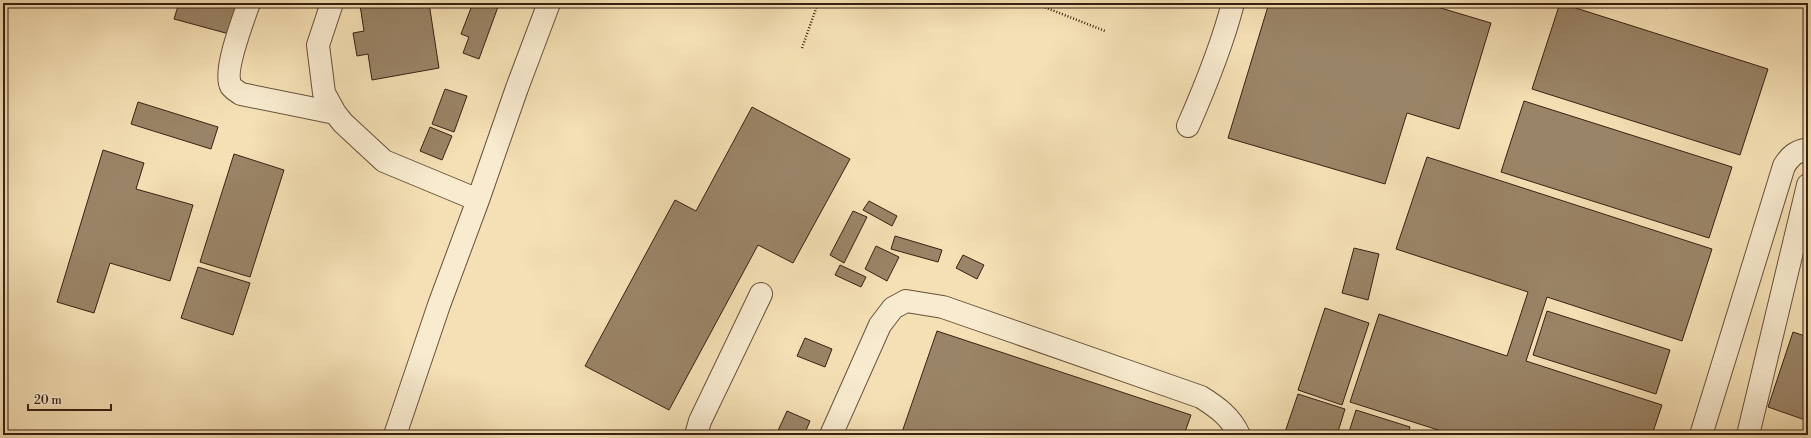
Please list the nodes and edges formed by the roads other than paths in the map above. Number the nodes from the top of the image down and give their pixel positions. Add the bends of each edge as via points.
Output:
1 (248, 3) edge
2 (332, 3) edge
3 (549, 3) edge
4 (1233, 3) edge
5 (335, 113) junction
6 (1188, 126) dead end
7 (1808, 149) edge
8 (1808, 185) edge
9 (478, 200) junction
10 (761, 294) dead end
11 (395, 435) edge
12 (696, 435) edge
13 (831, 435) edge
14 (1238, 435) edge
15 (1701, 435) edge
16 (1748, 435) edge

1 - 5 street via 228,74 232,86 241,94
2 - 5 street via 318,45 324,93
3 - 9 street
4 - 6 street via 1209,77
5 - 9 street via 384,161
7 - 15 street via 1799,150 1790,156 1784,166
8 - 16 street
9 - 11 street
10 - 12 street via 700,421
13 - 14 street via 880,325 892,308 906,301 943,307 1201,397 1218,407 1236,428

